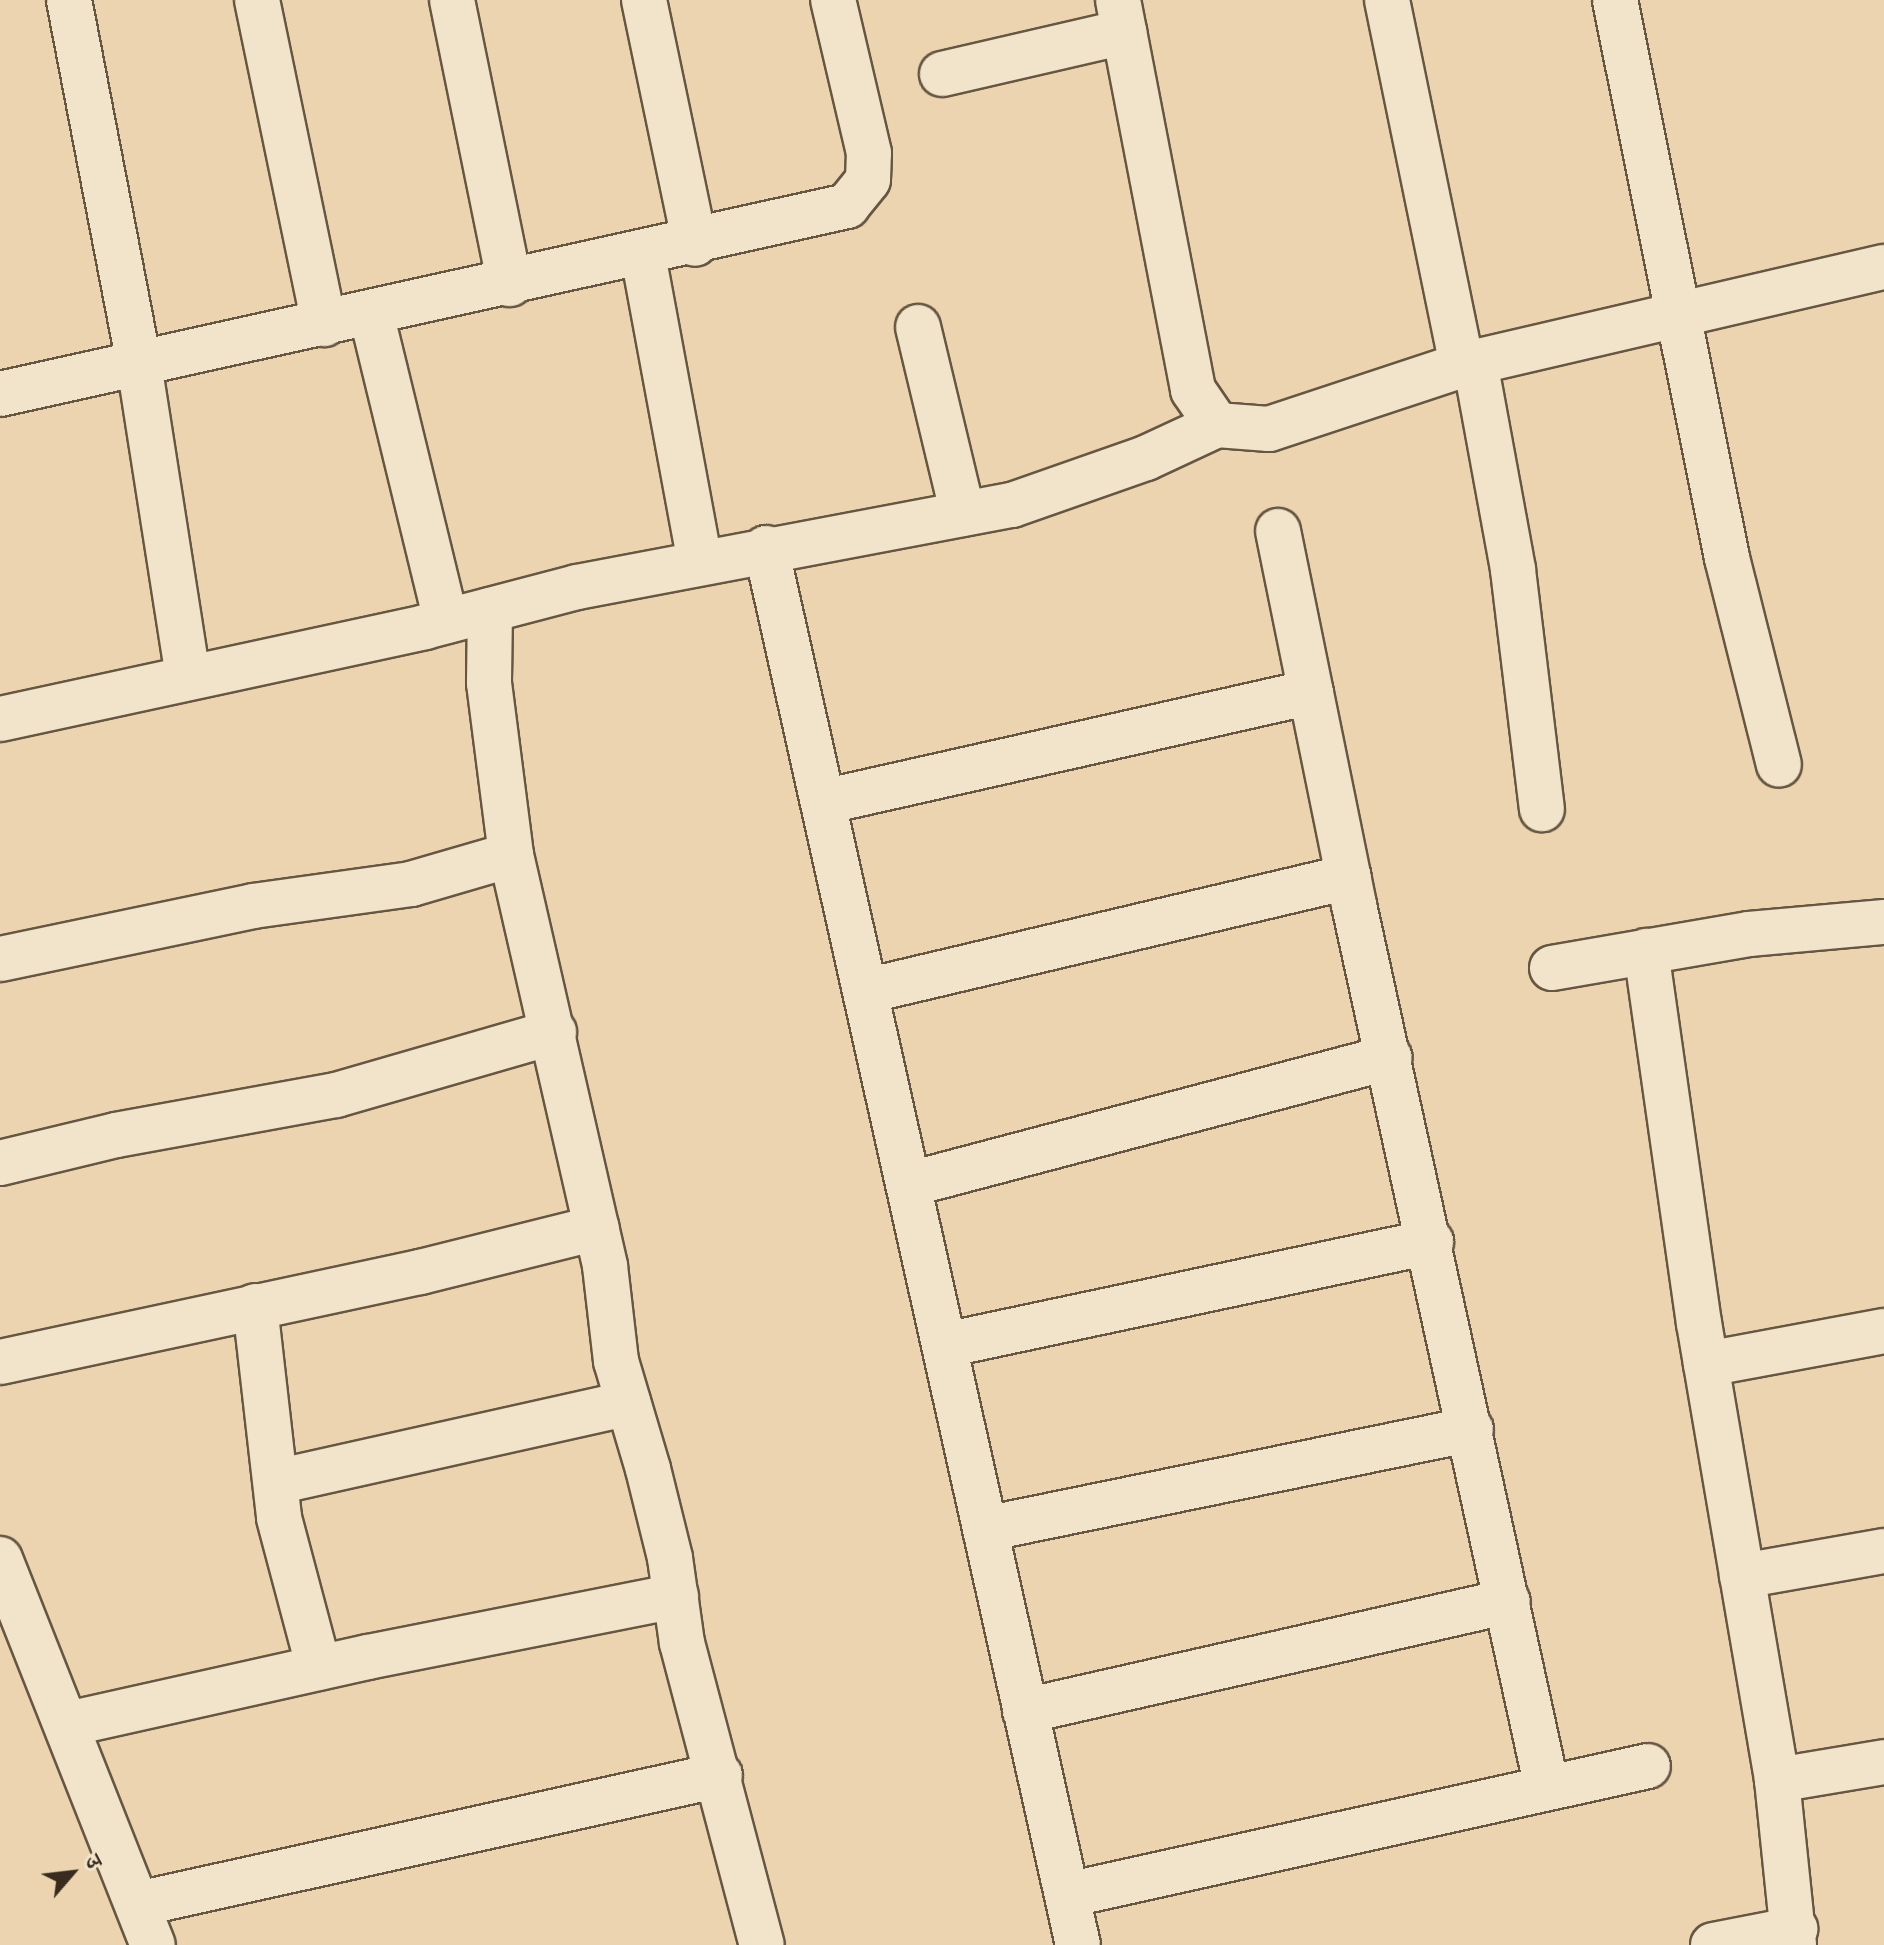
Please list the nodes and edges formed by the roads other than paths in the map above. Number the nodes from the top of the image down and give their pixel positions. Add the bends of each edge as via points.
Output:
1 (69, 0) edge
2 (257, 0) edge
3 (452, 0) edge
4 (644, 0) edge
5 (833, 0) edge
6 (1387, 0) edge
7 (1615, 0) edge
8 (1121, 16) edge
9 (942, 74) dead end
10 (695, 244) junction
11 (643, 255) junction
12 (1882, 280) edge
13 (510, 284) junction
14 (371, 313) junction
15 (1682, 313) junction
16 (324, 324) junction
17 (918, 327) dead end
18 (1468, 363) junction
19 (139, 364) junction
20 (0, 394) edge
21 (1217, 425) junction
22 (963, 514) junction
23 (1278, 531) dead end
24 (766, 548) junction
25 (700, 562) junction
26 (490, 610) junction
27 (446, 621) junction
28 (188, 677) junction
29 (1311, 692) junction
30 (0, 719) edge
31 (1779, 765) dead end
32 (823, 802) junction
33 (1542, 809) dead end
34 (511, 855) junction
35 (1349, 877) junction
36 (1884, 922) edge
37 (1646, 951) junction
38 (0, 959) edge
39 (1552, 968) dead end
40 (866, 991) junction
41 (554, 1032) junction
42 (1389, 1057) junction
43 (0, 1163) edge
44 (910, 1184) junction
45 (597, 1228) junction
46 (1431, 1242) junction
47 (255, 1306) junction
48 (1884, 1331) edge
49 (945, 1345) junction
50 (0, 1362) edge
51 (1706, 1364) junction
52 (628, 1403) junction
53 (1471, 1429) junction
54 (276, 1482) junction
55 (985, 1529) junction
56 (1884, 1551) edge
57 (0, 1559) edge
58 (1742, 1576) junction
59 (676, 1596) junction
60 (1508, 1601) junction
61 (319, 1668) junction
62 (1025, 1711) junction
63 (68, 1724) junction
64 (1884, 1762) edge
65 (1648, 1766) dead end
66 (720, 1775) junction
67 (1777, 1780) junction
68 (1547, 1788) junction
69 (1067, 1895) junction
70 (138, 1904) junction
71 (1794, 1937) edge
72 (153, 1945) edge
73 (762, 1945) edge
74 (1078, 1945) edge
75 (1713, 1945) edge

1 - 19 street
2 - 16 street
3 - 13 street
4 - 10 street
5 - 10 street via 869,153 868,180 847,206 837,210
6 - 18 street
7 - 15 street
8 - 9 street
8 - 21 street via 1193,390
10 - 11 street
11 - 13 street
11 - 25 street
12 - 15 street
13 - 14 street
14 - 16 street
14 - 27 street
15 - 18 street
15 - 31 street via 1727,558
16 - 19 street
17 - 22 street
18 - 21 street via 1269,429
18 - 33 street via 1513,570
19 - 20 street
19 - 28 street
21 - 22 street via 1146,458 1027,500
22 - 24 street
23 - 29 street
24 - 25 street
24 - 32 street
25 - 26 street
26 - 27 street
26 - 34 street via 489,683
27 - 28 street
28 - 30 street
29 - 32 street
29 - 35 street
32 - 40 street
34 - 38 street via 411,884 253,906
34 - 41 street
35 - 40 street
35 - 42 street
36 - 37 street via 1749,934
37 - 39 street
37 - 51 street
40 - 44 street
41 - 43 street via 336,1095 116,1135
41 - 45 street
42 - 44 street
42 - 46 street
44 - 49 street
45 - 47 street
45 - 52 street via 616,1361
46 - 49 street
46 - 53 street
47 - 50 street
47 - 54 street
48 - 51 street
49 - 55 street
51 - 58 street
52 - 54 street
52 - 59 street
53 - 55 street
53 - 60 street
54 - 61 street via 279,1518
55 - 62 street
56 - 58 street
57 - 63 street
58 - 67 street
59 - 61 street
59 - 66 street via 682,1643
60 - 62 street
60 - 68 street
61 - 63 street
62 - 69 street
63 - 70 street
64 - 67 street
65 - 68 street
66 - 70 street
66 - 73 street
67 - 71 street
68 - 69 street
69 - 74 street
70 - 72 street
71 - 75 street

